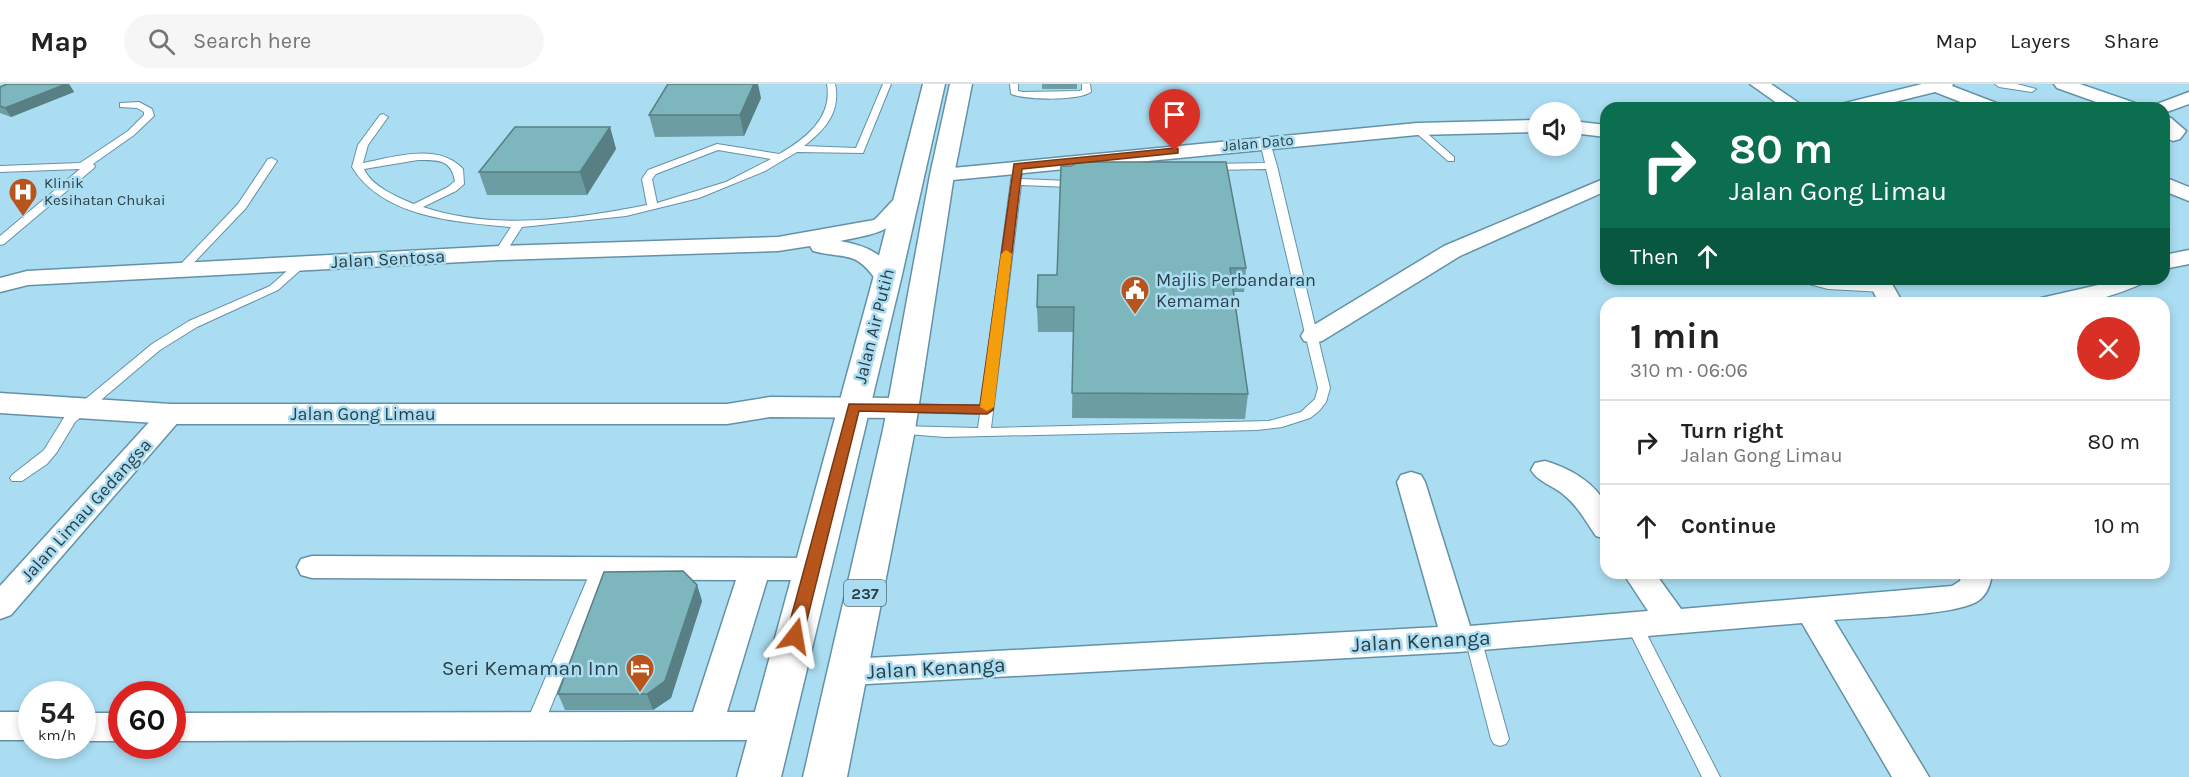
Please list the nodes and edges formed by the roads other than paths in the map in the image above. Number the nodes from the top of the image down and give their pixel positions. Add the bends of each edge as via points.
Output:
1 (831, 84) edge
2 (887, 84) edge
3 (934, 84) edge
4 (961, 84) edge
5 (1014, 84) edge
6 (1086, 84) edge
7 (1759, 84) edge
8 (1999, 84) edge
9 (2063, 84) edge
10 (1938, 85) edge
11 (2032, 89) dead end
12 (2189, 97) edge
13 (1788, 102) edge
14 (1871, 102) edge
15 (1978, 102) edge
16 (2114, 102) edge
17 (123, 105) dead end
18 (2170, 105) edge
19 (383, 117) dead end
20 (1528, 126) edge
21 (1417, 129) junction
22 (1582, 129) edge
23 (1600, 130) edge
24 (1265, 142) junction
25 (795, 149) junction
26 (782, 158) junction
27 (1451, 159) dead end
28 (272, 161) dead end
29 (83, 166) junction
30 (1272, 166) junction
31 (357, 167) junction
32 (1203, 167) edge
33 (0, 169) edge
34 (1016, 174) junction
35 (942, 175) junction
36 (1070, 184) edge
37 (2170, 186) edge
38 (1600, 187) edge
39 (2189, 195) edge
40 (904, 199) junction
41 (653, 207) junction
42 (413, 208) junction
43 (518, 224) junction
44 (0, 242) edge
45 (778, 244) junction
46 (500, 253) junction
47 (2189, 257) edge
48 (2170, 261) edge
49 (301, 264) junction
50 (181, 270) junction
51 (887, 279) junction
52 (0, 285) edge
53 (1824, 285) edge
54 (2119, 285) edge
55 (1883, 286) edge
56 (2077, 297) edge
57 (1312, 336) junction
58 (0, 403) edge
59 (85, 409) junction
60 (987, 410) junction
61 (171, 414) junction
62 (851, 417) junction
63 (901, 419) junction
64 (984, 432) junction
65 (1545, 470) dead end
66 (17, 478) dead end
67 (1411, 482) dead end
68 (1600, 520) edge
69 (312, 567) dead end
70 (600, 567) junction
71 (755, 569) junction
72 (812, 569) junction
73 (1642, 579) edge
74 (1976, 579) edge
75 (0, 606) edge
76 (1811, 610) junction
77 (1673, 622) junction
78 (1634, 625) junction
79 (1465, 639) junction
80 (849, 672) junction
81 (706, 725) junction
82 (0, 726) edge
83 (18, 726) edge
84 (534, 726) junction
85 (772, 726) junction
86 (186, 727) edge
87 (1500, 739) dead end
88 (759, 777) edge
89 (825, 777) edge
90 (1711, 777) edge
91 (1911, 777) edge

1 - 25 lane via 833,99 828,116 807,142
2 - 25 lane via 859,152
3 - 40 main road, Jalan Air Putih
4 - 35 main road, 237
5 - 6 lane via 1014,92 1022,95 1078,94 1086,92
7 - 13 street
8 - 11 lane
9 - 16 street
10 - 14 street
10 - 15 street
12 - 18 street
17 - 29 lane via 139,105 149,111 149,116
19 - 31 lane via 359,151
20 - 21 street, Jalan Dato
21 - 24 street, Jalan Dato
21 - 27 lane
22 - 23 street
24 - 30 lane
24 - 34 street, Jalan Dato
25 - 26 lane
26 - 41 lane via 736,182
26 - 41 lane via 731,148 707,150 652,172 647,179
28 - 50 lane via 242,206
29 - 33 lane
29 - 44 lane via 90,166
30 - 32 lane
30 - 57 lane
31 - 42 lane via 365,181
31 - 42 lane via 426,156 439,157 457,168 460,182
34 - 35 street, Jalan Dato
34 - 36 lane
34 - 60 lane
35 - 63 main road, 237
37 - 39 street
38 - 57 street via 1452,251
40 - 45 street via 881,225
40 - 51 main road, Jalan Air Putih
41 - 43 lane via 576,220
42 - 43 lane via 476,221
43 - 46 lane
45 - 46 street, Jalan Sentosa
45 - 51 street via 856,250 877,262
46 - 49 street, Jalan Sentosa
47 - 48 street
49 - 50 street, Jalan Sentosa
49 - 59 lane via 274,288 193,324 156,347
50 - 52 street, Jalan Sentosa via 27,278
51 - 62 main road, Jalan Air Putih
53 - 55 lane
54 - 56 street
57 - 64 lane via 1323,399 1315,409 1286,421 1246,427
58 - 59 main road, Jalan Gong Limau
59 - 61 main road, Jalan Gong Limau
59 - 66 lane via 70,419 42,461
60 - 63 lane
60 - 64 lane
61 - 62 main road, Jalan Gong Limau via 727,414 763,422
61 - 75 street, Jalan Limau Gedangsa
62 - 63 main road, Jalan Gong Limau
62 - 72 main road, Jalan Air Putih
63 - 64 lane via 945,433
63 - 80 main road, 237
65 - 68 street via 1573,485
67 - 79 street
69 - 70 street
70 - 71 street
70 - 84 lane
71 - 72 street
71 - 81 street
72 - 85 main road, Jalan Air Putih
73 - 77 street
74 - 76 street, Jalan Kenanga via 1969,593 1956,598
76 - 77 street, Jalan Kenanga
76 - 91 street
77 - 78 street, Jalan Kenanga
78 - 79 street, Jalan Kenanga
78 - 90 lane
79 - 80 street, Jalan Kenanga
79 - 87 lane
80 - 89 main road, 237
81 - 84 street
81 - 85 street
82 - 83 street
84 - 86 street
85 - 88 main road, Jalan Air Putih

